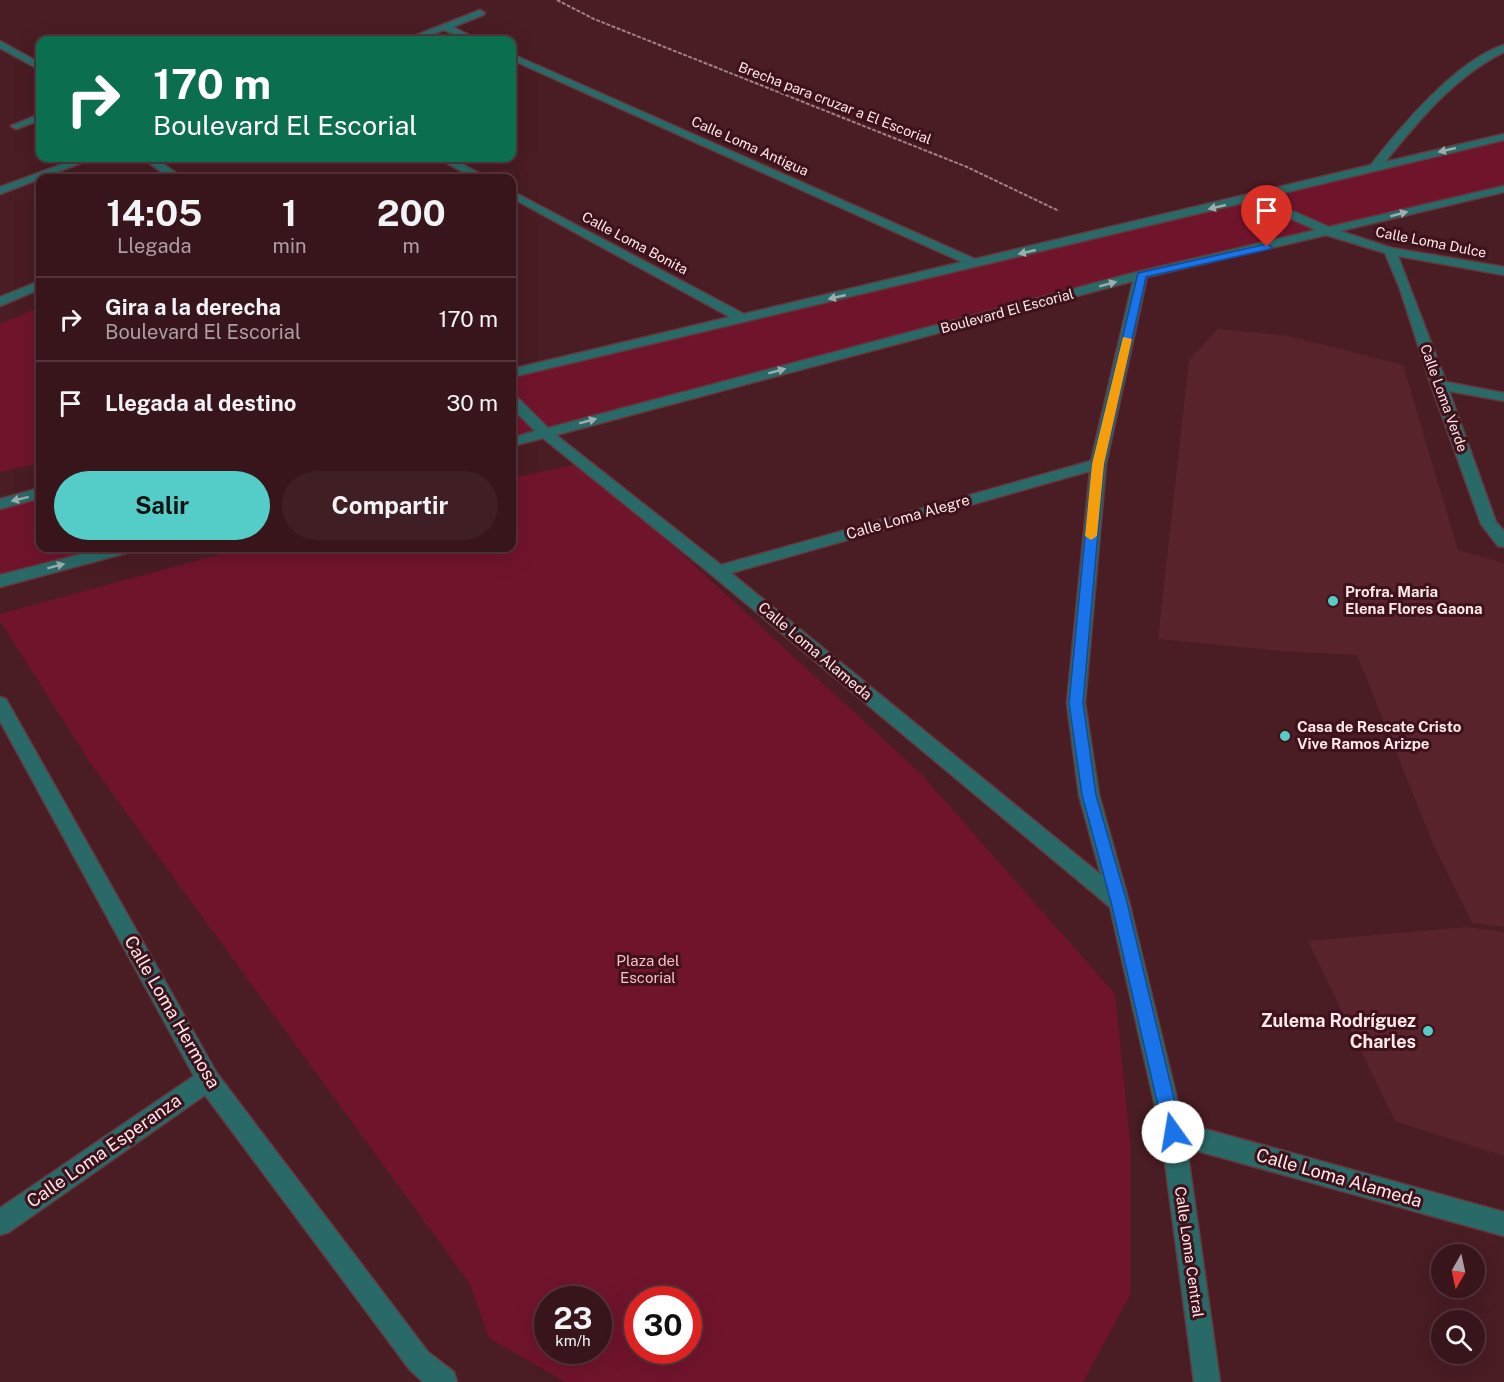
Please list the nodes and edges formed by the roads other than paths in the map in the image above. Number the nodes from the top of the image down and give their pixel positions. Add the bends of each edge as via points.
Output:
1 (480, 13) dead end
2 (446, 27) junction
3 (420, 36) edge
4 (467, 36) edge
5 (0, 44) edge
6 (1504, 48) edge
7 (516, 59) edge
8 (36, 66) edge
9 (36, 118) edge
10 (16, 126) dead end
11 (1504, 137) edge
12 (77, 162) edge
13 (154, 162) edge
14 (451, 162) edge
15 (1376, 166) junction
16 (45, 174) edge
17 (171, 174) edge
18 (474, 174) edge
19 (36, 178) edge
20 (1504, 189) edge
21 (0, 191) edge
22 (516, 196) edge
23 (1254, 198) junction
24 (1330, 232) junction
25 (1390, 251) junction
26 (976, 264) junction
27 (1504, 271) edge
28 (1141, 275) junction
29 (36, 287) edge
30 (0, 302) edge
31 (743, 319) junction
32 (516, 372) edge
33 (1438, 385) junction
34 (1504, 397) edge
35 (516, 404) edge
36 (545, 433) junction
37 (516, 441) edge
38 (1098, 464) junction
39 (36, 494) edge
40 (0, 504) edge
41 (1504, 542) edge
42 (109, 552) edge
43 (718, 571) junction
44 (0, 581) edge
45 (0, 704) edge
46 (1119, 902) junction
47 (208, 1080) junction
48 (1173, 1132) junction
49 (0, 1223) edge
50 (1504, 1224) edge
51 (444, 1382) edge
52 (1207, 1382) edge

1 - 2 street
2 - 3 street
2 - 4 street
5 - 8 street
6 - 15 street via 1476,62 1417,116
7 - 26 street, Calle Loma Antigua
9 - 10 street
11 -> 15 street
12 - 16 street
13 - 17 street
14 - 18 street
15 - 23 street
19 - 21 street
24 -> 20 street, Boulevard El Escorial
22 - 31 street, Calle Loma Bonita
23 - 24 street, Calle Loma Dulce
23 -> 26 street
24 - 25 street, Calle Loma Dulce
24 - 28 street, Boulevard El Escorial
25 - 27 street, Calle Loma Dulce
25 - 33 street, Calle Loma Verde
26 -> 31 street
36 -> 28 street, Boulevard El Escorial
28 - 38 street, Calle Loma Central
29 - 30 street
31 - 32 street
33 - 34 street
33 - 41 street, Calle Loma Verde via 1489,524
35 - 36 street, Calle Loma Alameda
36 - 37 street, Boulevard El Escorial
36 - 43 street, Calle Loma Alameda
38 - 43 street, Calle Loma Alegre
38 - 46 street, Calle Loma Central via 1076,703 1089,795
39 -> 40 street
44 -> 42 street
43 - 46 street, Calle Loma Alameda
45 - 47 street, Calle Loma Hermosa
46 - 48 street, Calle Loma Central
47 - 49 street, Calle Loma Esperanza
47 - 51 street, Calle Loma Hermosa via 419,1361
48 - 50 street, Calle Loma Alameda
48 - 52 street, Calle Loma Central

